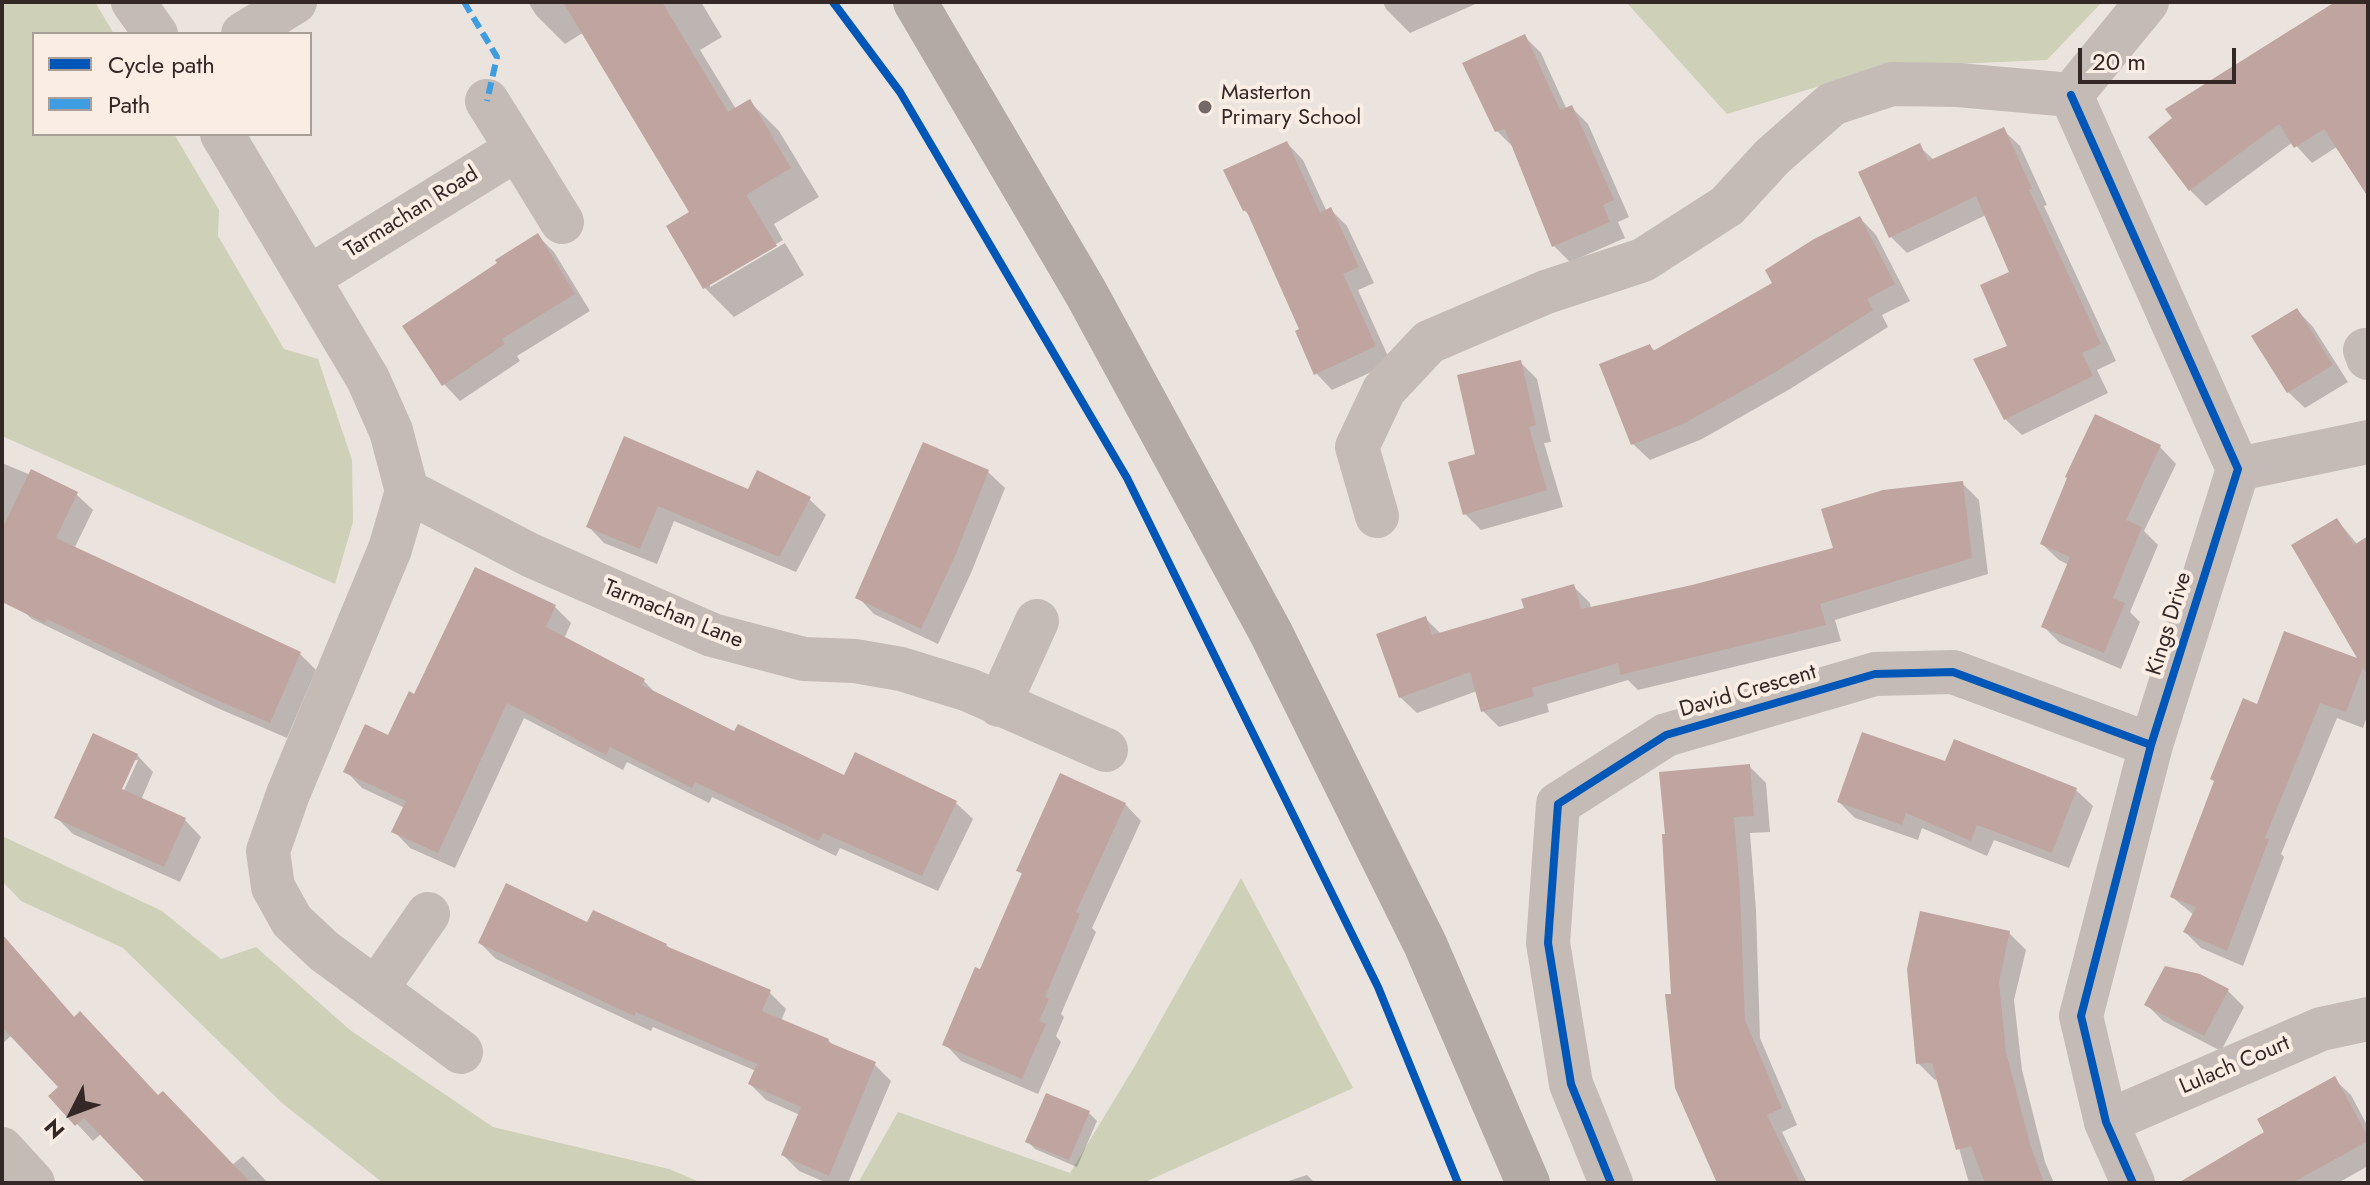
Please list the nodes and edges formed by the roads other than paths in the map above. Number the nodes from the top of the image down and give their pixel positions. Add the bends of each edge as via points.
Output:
1 (133, 2) edge
2 (295, 2) edge
3 (915, 2) edge
4 (2147, 2) edge
5 (155, 32) edge
6 (246, 32) edge
7 (2071, 95) junction
8 (487, 101) dead end
9 (223, 136) edge
10 (517, 149) junction
11 (562, 222) dead end
12 (308, 278) junction
13 (2368, 442) edge
14 (2238, 469) junction
15 (407, 491) junction
16 (1377, 516) dead end
17 (1037, 621) dead end
18 (999, 705) junction
19 (2151, 745) junction
20 (1106, 750) dead end
21 (428, 914) dead end
22 (377, 988) junction
23 (2368, 1019) edge
24 (461, 1052) dead end
25 (2106, 1122) junction
26 (2, 1149) edge
27 (33, 1183) edge
28 (1528, 1183) edge
29 (1611, 1183) edge
30 (2133, 1183) edge

1 - 5 street
2 - 6 street
3 - 28 main road via 1086,293 1271,633 1425,944
4 - 7 street
7 - 14 street
7 - 16 street via 1892,84 1832,104 1727,206 1643,260 1546,292 1429,342 1384,390 1357,447
8 - 10 street
9 - 12 street
10 - 11 street
10 - 12 street, Tarmachan Road
12 - 15 street via 368,379 391,431
13 - 14 street
14 - 19 street, Kings Drive
15 - 18 street, Tarmachan Lane via 530,555 712,635 804,659 901,669
15 - 22 street via 390,549 268,851 273,887 292,921
17 - 18 street
18 - 20 street, Tarmachan Lane
19 - 25 street, Kings Drive via 2081,1016
19 - 29 street, David Crescent via 1953,672 1875,674 1666,735 1558,804 1548,943 1571,1084
21 - 22 street
22 - 24 street
23 - 25 street, Lulach Court via 2321,1029
25 - 30 street, Kings Drive
26 - 27 street

